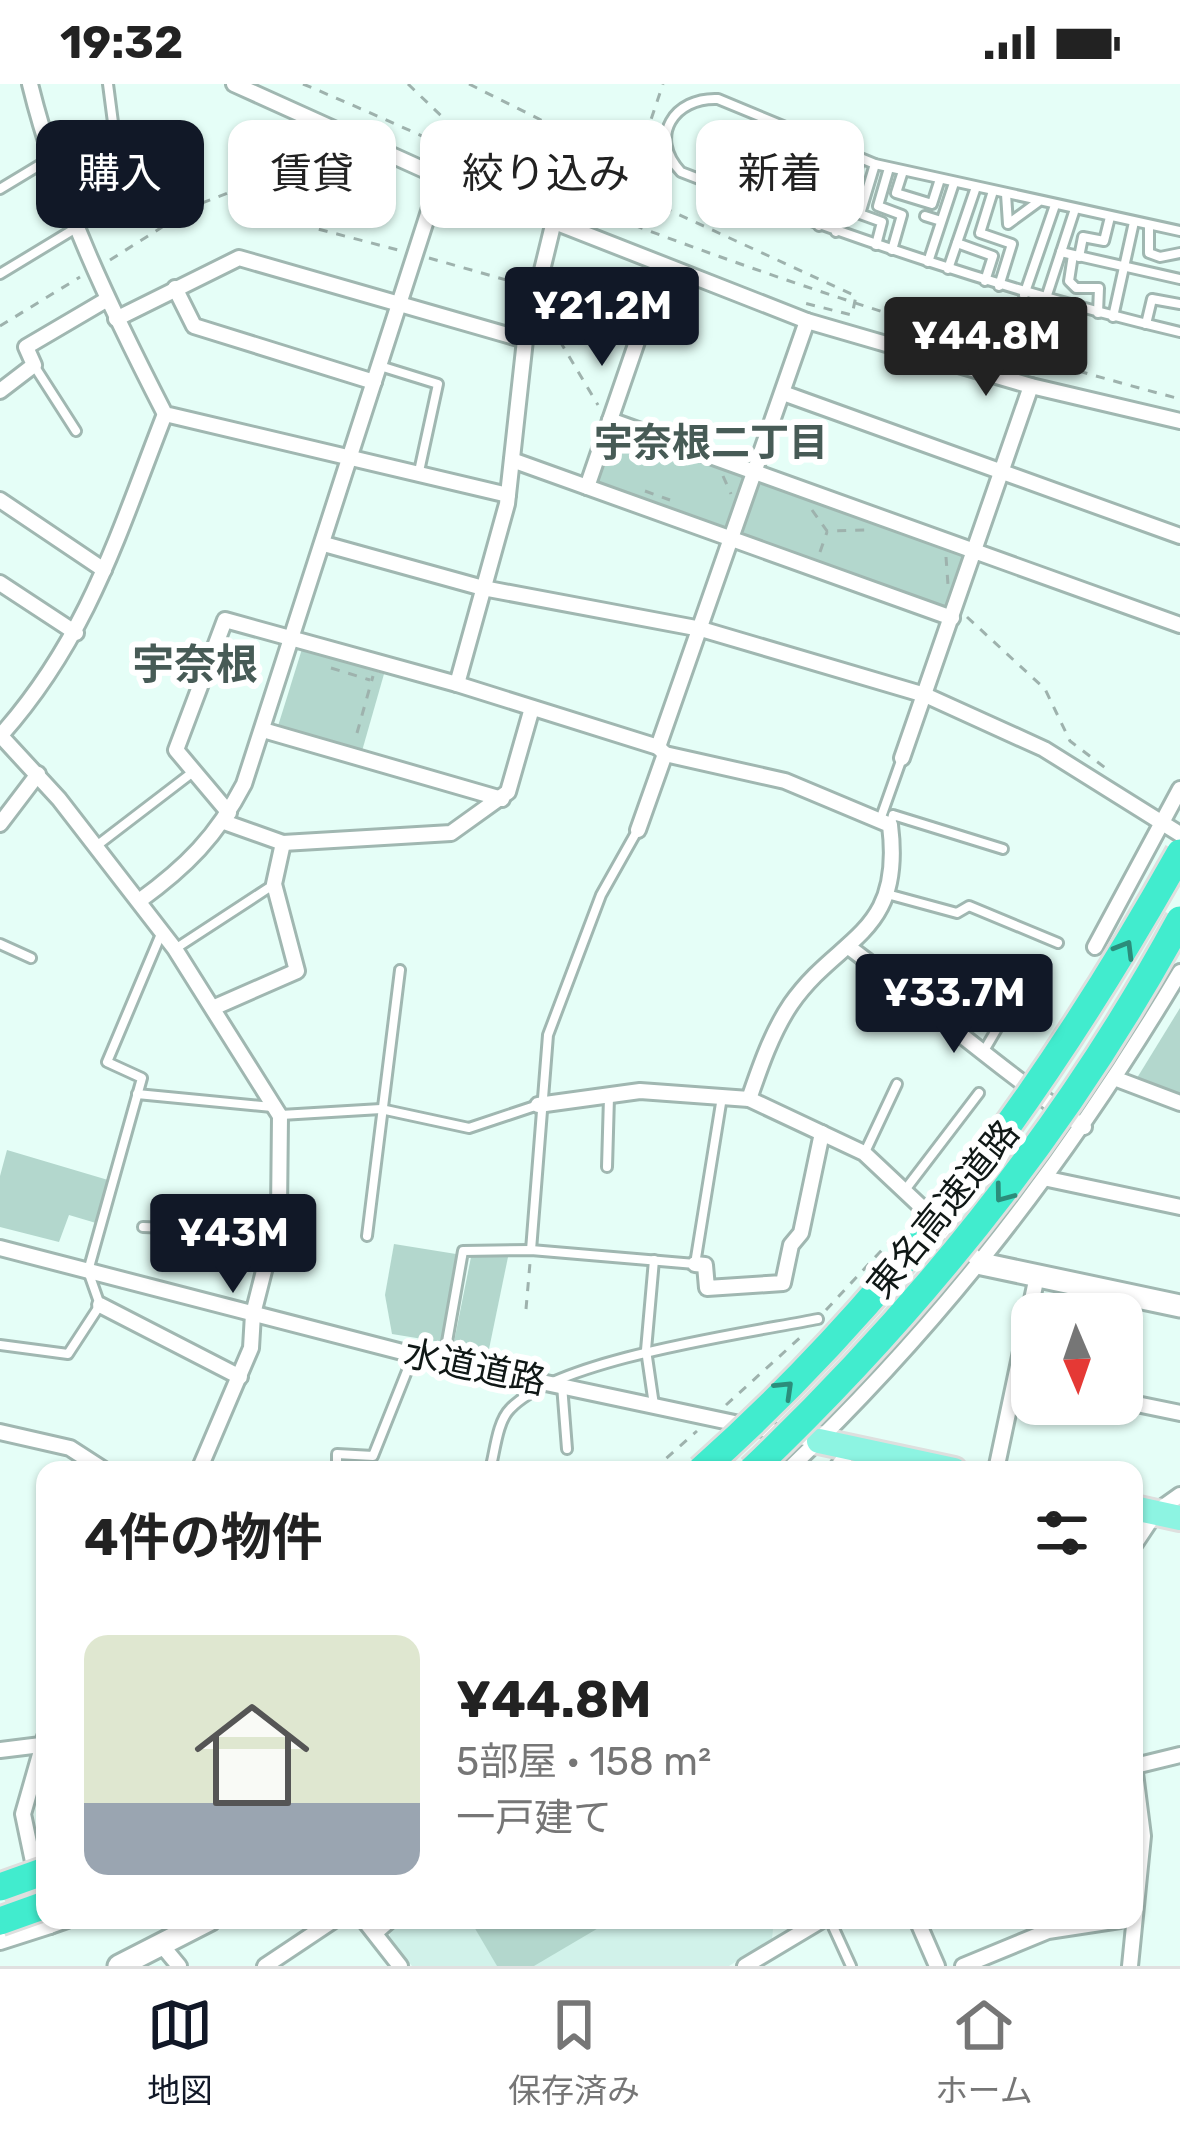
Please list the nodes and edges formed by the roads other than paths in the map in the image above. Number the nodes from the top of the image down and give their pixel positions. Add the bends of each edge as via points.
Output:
1 (30, 84) edge
2 (108, 84) edge
3 (234, 84) edge
4 (39, 120) edge
5 (113, 120) edge
6 (767, 120) edge
7 (864, 160) edge
8 (875, 164) junction
9 (889, 167) junction
10 (36, 168) edge
11 (420, 168) edge
12 (903, 171) junction
13 (696, 178) edge
14 (940, 179) junction
15 (954, 183) junction
16 (976, 188) junction
17 (0, 189) edge
18 (993, 191) junction
19 (1006, 194) junction
20 (1039, 201) junction
21 (1055, 205) junction
22 (1075, 209) junction
23 (925, 216) dead end
24 (1110, 217) junction
25 (941, 221) junction
26 (1134, 222) junction
27 (1149, 225) junction
28 (74, 228) edge
29 (76, 228) edge
30 (423, 228) edge
31 (552, 228) edge
32 (578, 228) edge
33 (825, 228) edge
34 (837, 228) edge
35 (1180, 231) edge
36 (836, 232) junction
37 (957, 243) junction
38 (875, 245) junction
39 (892, 250) junction
40 (1061, 252) junction
41 (1180, 253) edge
42 (1076, 256) junction
43 (928, 262) junction
44 (663, 266) junction
45 (1124, 267) junction
46 (948, 268) junction
47 (0, 274) edge
48 (1180, 279) edge
49 (985, 281) junction
50 (999, 286) junction
51 (175, 288) junction
52 (1024, 295) junction
53 (106, 299) junction
54 (1046, 301) junction
55 (400, 304) junction
56 (1180, 304) edge
57 (1097, 313) junction
58 (1113, 316) junction
59 (116, 319) junction
60 (807, 322) junction
61 (1146, 324) junction
62 (1180, 332) edge
63 (525, 340) junction
64 (34, 365) junction
65 (380, 366) junction
66 (374, 382) junction
67 (1031, 386) junction
68 (0, 391) edge
69 (782, 393) junction
70 (165, 414) junction
71 (610, 420) junction
72 (1180, 421) edge
73 (76, 431) dead end
74 (349, 460) junction
75 (512, 460) junction
76 (754, 472) junction
77 (1001, 472) junction
78 (418, 478) junction
79 (587, 487) junction
80 (508, 495) junction
81 (0, 500) edge
82 (1180, 536) edge
83 (731, 540) junction
84 (324, 544) junction
85 (975, 550) junction
86 (104, 570) junction
87 (0, 583) edge
88 (483, 588) junction
89 (954, 612) junction
90 (1180, 625) edge
91 (701, 629) junction
92 (76, 633) junction
93 (293, 638) junction
94 (457, 684) junction
95 (926, 695) junction
96 (532, 708) junction
97 (263, 730) junction
98 (0, 735) edge
99 (662, 751) junction
100 (902, 758) joint
101 (193, 772) junction
102 (38, 775) junction
103 (1180, 789) edge
104 (502, 800) junction
105 (227, 818) junction
106 (885, 823) junction
107 (0, 824) edge
108 (1161, 827) junction
109 (638, 830) joint
110 (1180, 834) edge
111 (284, 843) junction
112 (94, 848) junction
113 (1003, 849) dead end
114 (1180, 853) edge
115 (274, 884) junction
116 (887, 894) junction
117 (139, 901) junction
118 (1180, 920) edge
119 (161, 932) junction
120 (1058, 943) dead end
121 (0, 944) edge
122 (1095, 947) dead end
123 (850, 948) junction
124 (175, 949) junction
125 (31, 958) dead end
126 (400, 970) dead end
127 (1180, 973) edge
128 (1012, 1003) dead end
129 (215, 1007) junction
130 (986, 1049) junction
131 (1114, 1078) junction
132 (897, 1084) dead end
133 (137, 1094) junction
134 (979, 1094) dead end
135 (609, 1095) junction
136 (722, 1097) junction
137 (749, 1099) junction
138 (1180, 1103) edge
139 (538, 1105) junction
140 (380, 1109) junction
141 (276, 1111) junction
142 (1084, 1127) junction
143 (822, 1133) junction
144 (864, 1153) junction
145 (607, 1167) dead end
146 (1048, 1179) junction
147 (904, 1190) junction
148 (1180, 1207) edge
149 (143, 1227) dead end
150 (275, 1232) junction
151 (367, 1236) dead end
152 (0, 1248) edge
153 (531, 1254) junction
154 (654, 1260) junction
155 (695, 1264) junction
156 (982, 1264) junction
157 (88, 1271) junction
158 (1036, 1276) junction
159 (1032, 1293) edge
160 (100, 1305) junction
161 (1180, 1306) edge
162 (253, 1315) junction
163 (818, 1318) road end
164 (0, 1345) edge
165 (647, 1353) junction
166 (414, 1354) junction
167 (443, 1360) junction
168 (240, 1377) junction
169 (559, 1384) junction
170 (1011, 1393) edge
171 (1143, 1405) edge
172 (654, 1406) junction
173 (1180, 1412) edge
174 (0, 1432) edge
175 (819, 1441) junction
176 (853, 1448) junction
177 (567, 1449) dead end
178 (90, 1461) edge
179 (204, 1461) edge
180 (337, 1461) edge
181 (493, 1461) edge
182 (710, 1461) edge
183 (761, 1461) edge
184 (798, 1461) edge
185 (842, 1461) edge
186 (913, 1461) edge
187 (998, 1461) edge
188 (1180, 1495) edge
189 (1157, 1513) edge
190 (36, 1742) edge
191 (0, 1750) edge
192 (1180, 1755) edge
193 (1143, 1764) edge
194 (36, 1767) edge
195 (36, 1869) edge
196 (36, 1874) edge
197 (0, 1887) edge
198 (36, 1916) edge
199 (0, 1921) edge
200 (36, 1921) edge
201 (189, 1929) edge
202 (320, 1929) edge
203 (371, 1929) edge
204 (790, 1929) edge
205 (831, 1929) edge
206 (921, 1929) edge
207 (1040, 1929) edge
208 (1133, 1929) edge
209 (0, 1942) edge
210 (160, 1942) junction
211 (119, 1966) edge
212 (179, 1966) edge
213 (265, 1966) edge
214 (400, 1966) edge
215 (745, 1966) edge
216 (851, 1966) edge
217 (937, 1966) edge
218 (963, 1966) edge
219 (1130, 1966) edge

1 - 4 street
2 - 5 lane
3 - 11 street
6 - 13 lane via 718,99 695,98 678,108 664,143 681,172
7 - 8 lane
8 - 9 lane
8 - 38 lane via 860,214 883,222
9 - 12 lane
9 - 39 lane via 878,206 902,214
10 - 17 lane
12 - 14 lane
12 - 14 lane via 896,193 932,204
14 - 15 lane
15 - 16 lane
15 - 25 lane
16 - 18 lane
16 - 37 lane
18 - 19 lane
18 - 50 lane via 980,233 1012,244
19 - 20 lane
19 - 20 lane via 1008,224
20 - 21 lane
21 - 22 lane
21 - 52 lane
22 - 24 lane
22 - 40 lane
23 - 25 lane
24 - 26 lane
24 - 42 lane via 1104,242 1083,237
25 - 43 lane
26 - 27 lane
26 - 45 lane
27 - 35 lane
27 - 41 lane via 1150,253
28 - 47 lane
29 - 53 street
30 - 55 street
31 - 63 street
32 - 44 street
33 - 36 lane
34 - 36 lane
36 - 38 lane
37 - 46 lane
37 - 49 lane via 993,256
38 - 39 lane
39 - 43 lane
40 - 42 lane
40 - 54 lane
42 - 45 lane
42 - 57 lane via 1069,281 1099,288
43 - 46 lane
44 - 60 street
44 - 71 street
45 - 48 lane
45 - 58 lane
46 - 49 lane
49 - 50 lane
50 - 52 lane
51 - 55 street via 239,259
51 - 59 street
51 - 66 street via 194,326
52 - 54 lane
53 - 59 street
53 - 64 street via 26,347
54 - 57 lane
55 - 63 street
55 - 65 street
56 - 61 lane via 1152,299
57 - 58 lane
58 - 61 lane
59 - 70 street
60 - 67 street
60 - 69 street
61 - 62 lane
63 - 75 street
64 - 68 street
64 - 73 lane
65 - 66 street
65 - 78 lane via 438,384
66 - 74 street
67 - 72 street
67 - 77 street
69 - 76 street
69 - 77 street
70 - 74 street
70 - 86 street
71 - 76 street
71 - 79 street
74 - 78 street
74 - 84 street
75 - 79 street
75 - 80 street
76 - 83 street
76 - 85 street
77 - 82 street
77 - 85 street
78 - 80 street
79 - 83 street
80 - 88 street
81 - 86 street
83 - 89 street
83 - 91 street
84 - 88 street
84 - 93 street
85 - 89 street
85 - 90 street
86 - 92 street
87 - 92 street
88 - 91 street
88 - 94 street
89 - 95 street
91 - 95 street
91 - 99 street
92 - 98 street
93 - 94 street
93 - 97 street
93 - 101 street via 224,620 176,750
94 - 96 street
95 - 100 street
95 - 108 street via 1044,749
96 - 99 street
96 - 104 street
97 - 104 street
97 - 105 street
98 - 102 street
99 - 106 street via 785,781
99 - 109 street
100 - 106 lane
101 - 105 street
101 - 112 lane
102 - 107 street
102 - 112 street
103 - 108 street
104 - 111 street via 451,832
105 - 111 street
105 - 117 street via 188,866
106 - 113 lane via 893,815
106 - 116 street
108 - 110 street
108 - 122 street
109 - 139 lane via 601,895 548,1035
111 - 115 street
112 - 117 street
182 -> 114 highway, 東名高速道路, bridge via 814,1360 956,1198 1040,1087
115 - 124 lane
115 - 129 street via 297,971
116 - 120 lane via 957,913 969,906
116 - 123 street
117 - 119 street
118 -> 183 highway, 東名高速道路, bridge via 1110,1040 985,1217 867,1356
119 - 124 street
119 - 133 lane via 107,1063 142,1078
121 - 125 lane
123 - 130 street
123 - 137 street via 793,1001
124 - 129 street
126 - 140 lane
127 - 131 street
128 - 130 lane
129 - 141 street
130 - 142 street via 1012,1078
131 - 138 street
131 - 142 street
132 - 144 lane
133 - 141 lane
133 - 157 lane
134 - 147 lane
135 - 136 street
135 - 139 street
135 - 145 lane
136 - 137 street
136 - 155 lane
137 - 143 street
139 - 140 lane via 469,1128
139 - 153 lane
140 - 141 lane
140 - 151 lane
141 - 150 street
142 - 146 street
143 - 144 street
143 - 155 street via 783,1282 706,1288 705,1265
144 - 147 street
146 - 148 street
146 - 156 street
147 - 156 street
149 - 150 lane
150 - 162 street
152 - 157 street, 水道道路
153 - 154 lane
153 - 167 lane via 464,1251
154 - 155 lane
154 - 165 lane
156 - 158 street
156 - 175 street
157 - 160 lane
157 - 162 street, 水道道路
158 - 159 street
158 - 161 street
160 - 164 lane via 68,1354
160 - 168 street
162 - 166 street, 水道道路
162 - 168 street
163 - 165 lane
165 - 169 lane
165 - 172 lane
166 - 167 street, 水道道路
166 - 180 lane via 373,1456 337,1454
167 - 169 street, 水道道路
168 - 179 street
169 - 172 street, 水道道路
169 - 177 lane
169 - 181 lane via 506,1413
170 - 187 street
171 - 173 street
172 - 175 street, 水道道路
174 - 178 street via 70,1448
175 - 176 main road, 水道道路
175 - 184 street
176 - 185 street
176 - 186 main road, 水道道路
188 - 189 street
190 - 191 street
192 - 193 street
194 - 195 street via 23,1814
196 - 197 highway, bridge
198 - 199 highway, bridge
200 - 209 street
201 - 210 street
202 - 213 street
203 - 214 street
204 - 215 street
205 - 216 lane
206 - 217 street
207 - 218 street
208 - 219 street
210 - 211 street
210 - 212 street

